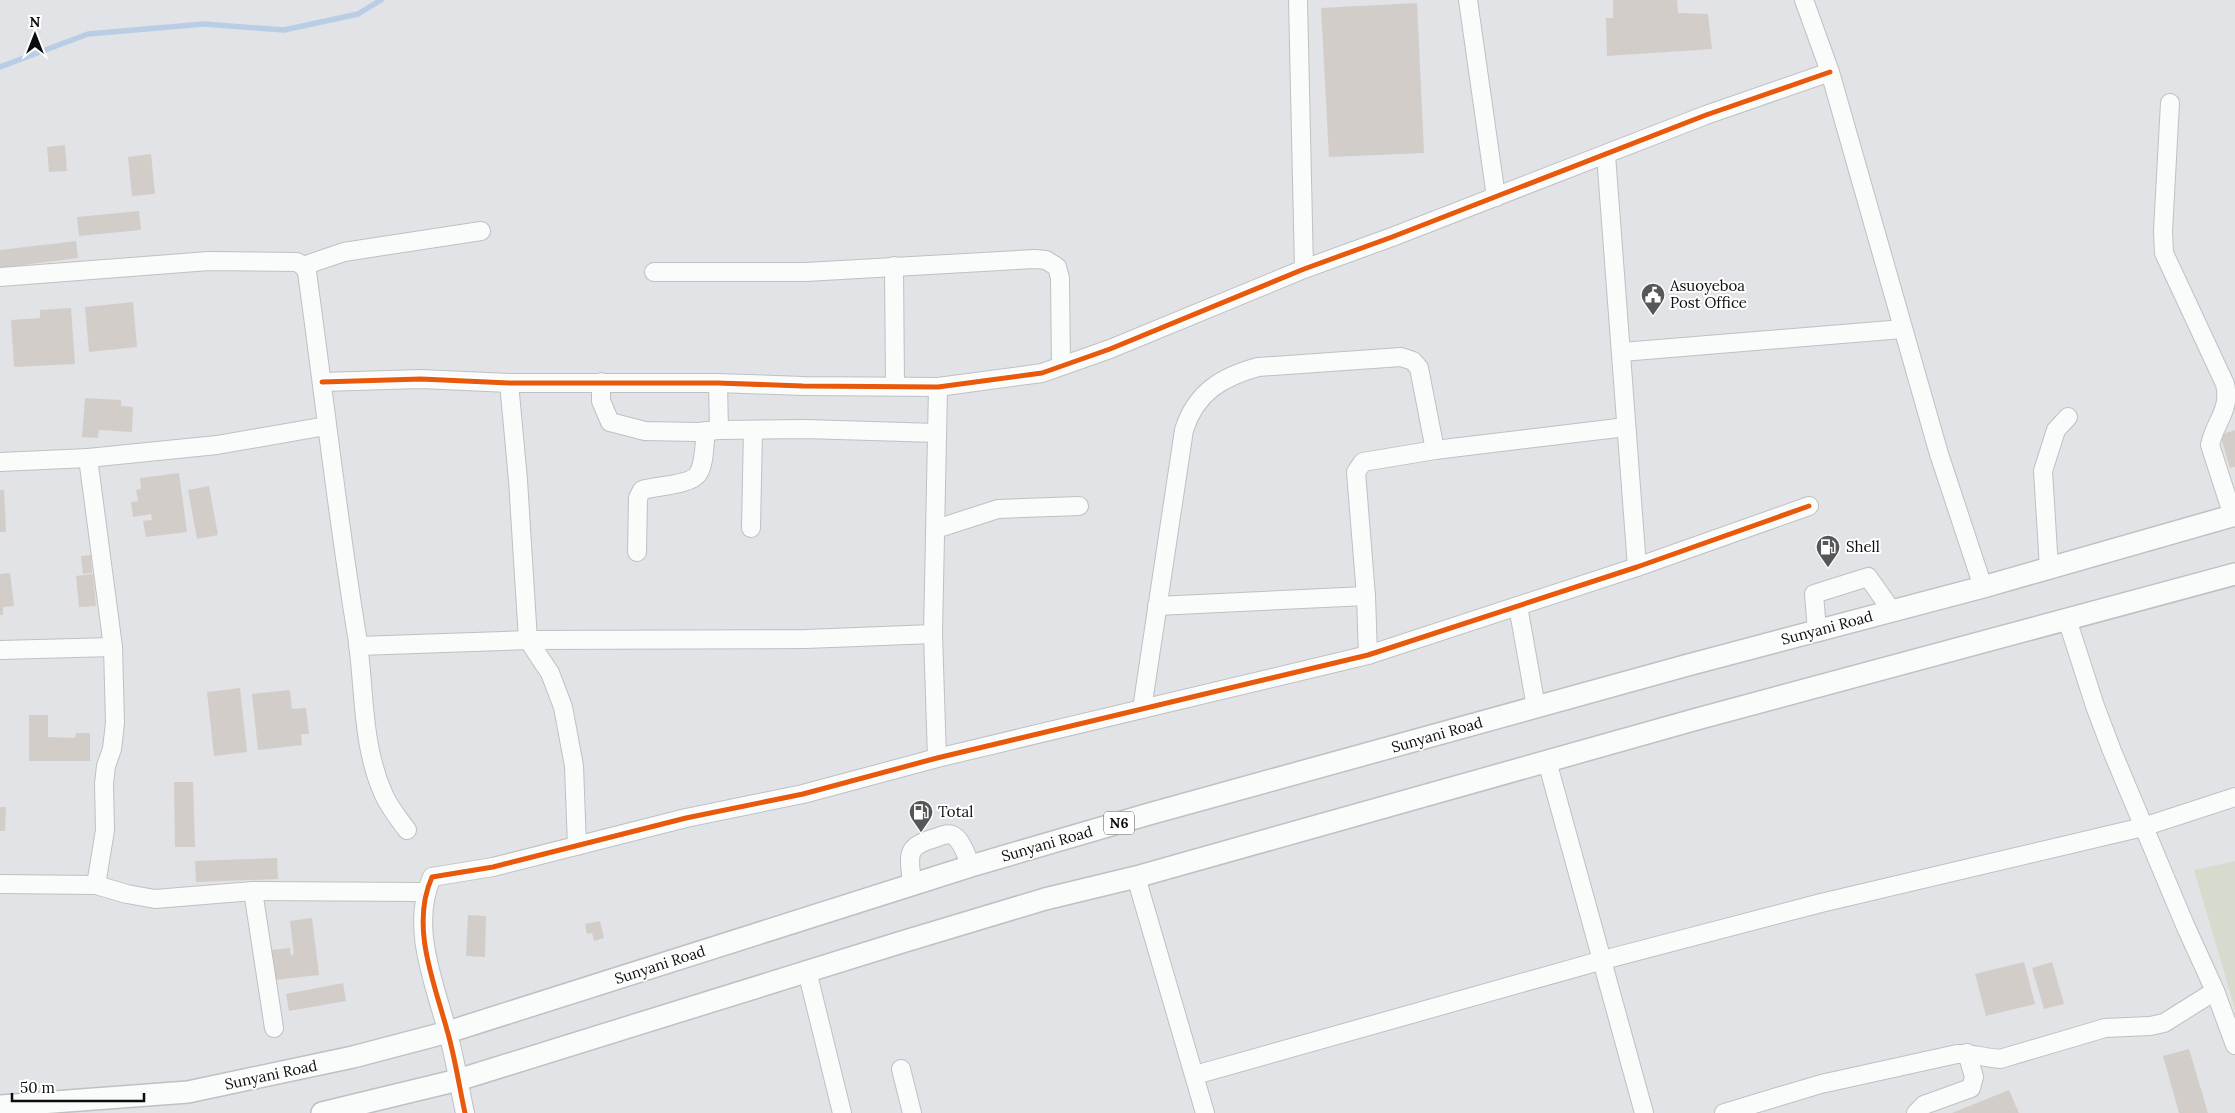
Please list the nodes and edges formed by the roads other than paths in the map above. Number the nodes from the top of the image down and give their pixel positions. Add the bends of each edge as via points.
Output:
1 (1298, 0) edge
2 (1468, 0) edge
3 (1804, 0) edge
4 (1830, 72) junction
5 (2170, 103) dead end
6 (1606, 155) junction
7 (1496, 198) junction
8 (481, 231) dead end
9 (303, 266) junction
10 (894, 266) junction
11 (1304, 269) junction
12 (654, 272) dead end
13 (0, 277) edge
14 (1903, 329) junction
15 (1622, 352) junction
16 (1061, 366) junction
17 (322, 382) junction
18 (600, 382) junction
19 (509, 383) junction
20 (718, 383) junction
21 (895, 386) junction
22 (938, 387) junction
23 (2068, 417) dead end
24 (326, 426) junction
25 (1626, 427) junction
26 (712, 430) junction
27 (753, 430) junction
28 (937, 433) junction
29 (1435, 450) junction
30 (88, 458) junction
31 (0, 462) edge
32 (1079, 506) dead end
33 (1809, 506) dead end
34 (2234, 515) edge
35 (751, 528) dead end
36 (936, 529) junction
37 (637, 552) dead end
38 (1637, 567) junction
39 (2049, 568) junction
40 (2235, 574) edge
41 (1983, 586) junction
42 (1366, 596) junction
43 (1157, 606) junction
44 (1518, 606) junction
45 (1892, 611) junction
46 (2067, 620) junction
47 (1817, 631) junction
48 (933, 634) junction
49 (528, 640) junction
50 (358, 646) junction
51 (113, 647) junction
52 (0, 650) edge
53 (1368, 655) junction
54 (1536, 707) junction
55 (1142, 709) junction
56 (937, 758) junction
57 (1547, 761) junction
58 (2235, 797) edge
59 (2143, 827) junction
60 (407, 830) dead end
61 (577, 846) junction
62 (971, 866) junction
63 (1136, 876) junction
64 (0, 884) edge
65 (96, 885) junction
66 (912, 885) junction
67 (253, 891) junction
68 (426, 892) junction
69 (1603, 960) junction
70 (807, 971) junction
71 (2215, 991) junction
72 (274, 1028) dead end
73 (448, 1032) junction
74 (2235, 1045) edge
75 (1967, 1053) junction
76 (901, 1068) dead end
77 (1195, 1075) junction
78 (458, 1080) junction
79 (0, 1106) edge
80 (322, 1113) edge
81 (465, 1113) edge
82 (842, 1113) edge
83 (912, 1113) edge
84 (1205, 1113) edge
85 (1644, 1113) edge
86 (1724, 1113) edge
87 (1916, 1113) edge

1 - 11 street
2 - 7 street
3 - 4 street
4 - 6 street via 1706,114
4 - 14 street
5 - 34 street via 2164,253 2225,384 2228,396 2225,411 2212,434 2210,445
6 - 7 street
6 - 15 street
7 - 11 street
8 - 9 street via 344,252
9 - 13 street via 296,262 209,261
9 - 17 street
10 - 12 street via 806,272
10 - 16 street via 1046,260 1057,267 1060,278
10 - 21 street
11 - 16 street
14 - 15 street
14 - 41 street via 1939,454
15 - 25 street
16 - 22 street via 1042,373
17 - 19 street via 421,379
17 - 24 street
18 - 19 street
18 - 20 street
18 - 26 street via 600,401 610,422 645,431
19 - 49 street
20 - 21 street
20 - 26 street
21 - 22 street
22 - 28 street
23 - 39 street via 2056,430 2043,471
24 - 30 street via 217,445
24 - 50 street
25 - 29 street
25 - 38 street
26 - 27 street
26 - 37 street via 698,475 690,481 642,490 638,498
27 - 28 street
27 - 35 street
28 - 36 street
29 - 42 street via 1363,462 1356,472
29 - 43 street via 1419,368 1413,361 1401,357 1258,367 1224,379 1196,402 1184,430
30 - 31 street
30 - 51 street
32 - 36 street via 998,509
33 - 38 street
34 - 39 main road, Sunyani Road / N6
36 - 48 street
38 - 44 street
39 - 41 main road, Sunyani Road / N6
40 - 46 main road
41 - 45 main road, Sunyani Road / N6
42 - 43 street
42 - 53 street
43 - 55 street
44 - 53 street
44 - 54 street
45 - 47 main road, Sunyani Road / N6
45 - 47 street via 1868,577 1814,594
46 - 57 main road
46 - 59 street via 2095,706
47 - 54 main road, Sunyani Road / N6
48 - 49 street via 806,640
48 - 56 street
49 - 50 street
49 - 61 street via 550,673 564,707 574,766
50 - 60 street via 368,751 384,796
51 - 52 street
51 - 65 street via 114,723 104,784 105,830
53 - 55 street
54 - 62 main road, Sunyani Road / N6
55 - 56 street
56 - 61 street via 802,794 686,818
57 - 63 main road
57 - 69 street
58 - 59 street
59 - 69 street via 1821,903
59 - 71 street
61 - 68 street via 432,877
62 - 66 main road, Sunyani Road / N6
62 - 66 street via 954,836 948,834 921,842 910,855
63 - 70 main road
63 - 77 street
64 - 65 street
65 - 67 street via 155,899
66 - 73 main road, Sunyani Road / N6
67 - 68 street
67 - 72 street
68 - 73 street via 423,904 429,973
69 - 77 street
69 - 85 street
70 - 78 main road
70 - 82 street
71 - 74 street
71 - 75 street via 2164,1023 2105,1028 2000,1059
73 - 78 street
73 - 79 main road, Sunyani Road / N6 via 353,1057 188,1092
75 - 86 street via 1821,1084
75 - 87 street via 1974,1077 1971,1088 1924,1105
76 - 83 street
77 - 84 street
78 - 80 main road
78 - 81 street

